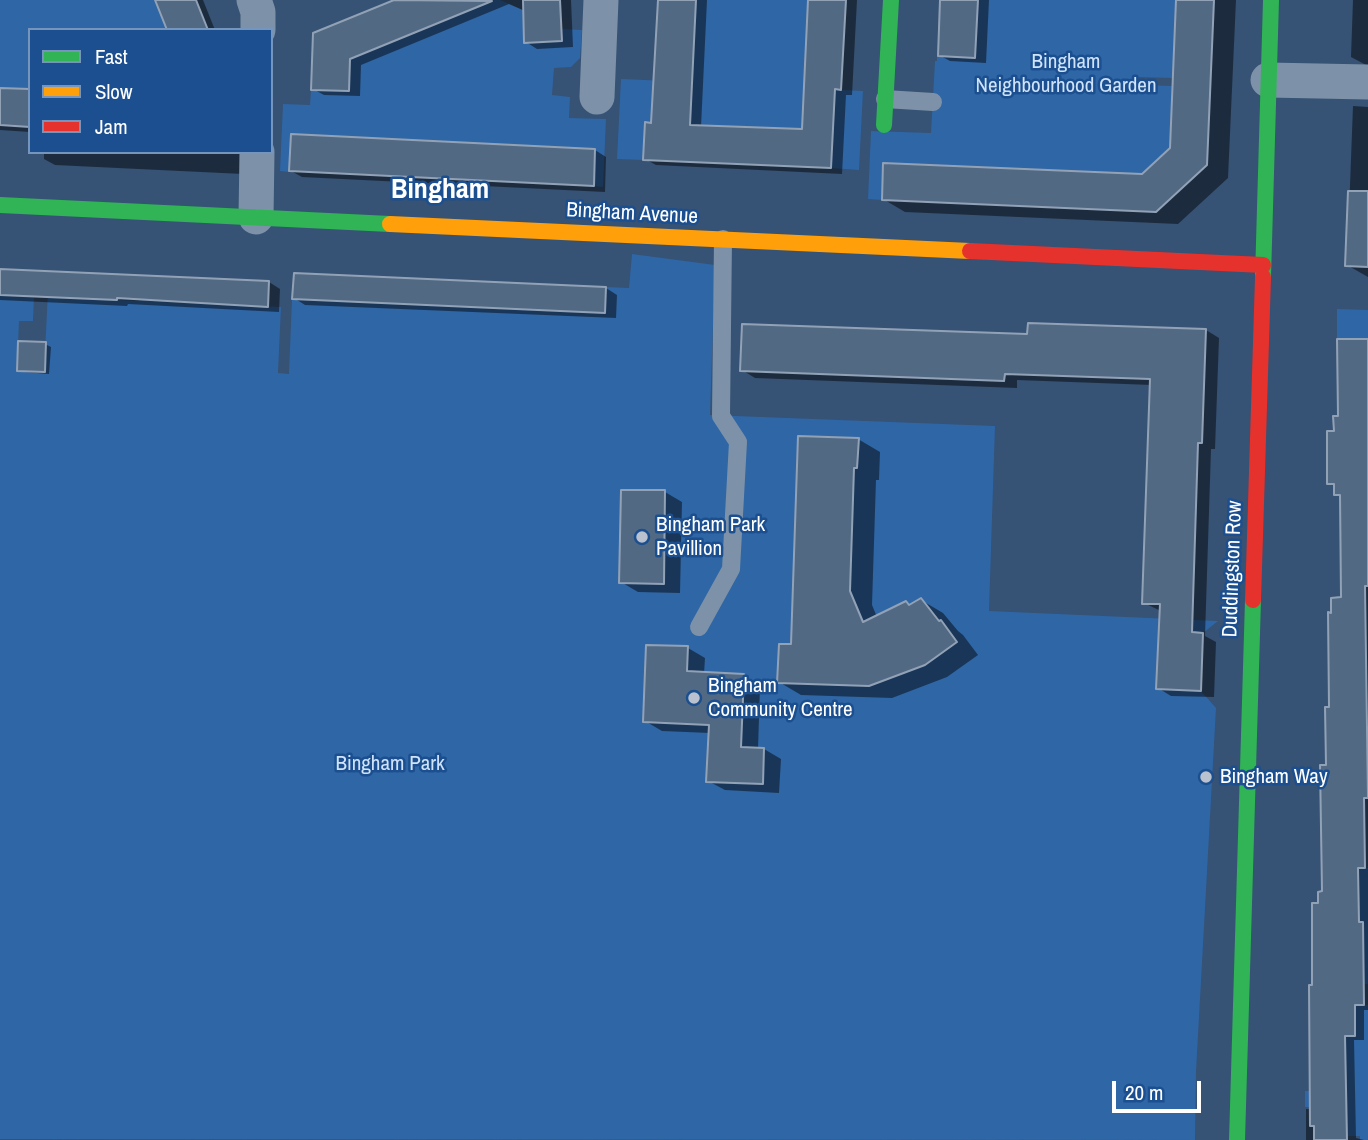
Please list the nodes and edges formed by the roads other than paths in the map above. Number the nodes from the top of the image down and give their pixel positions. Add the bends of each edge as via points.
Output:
1 (601, 0) edge
2 (891, 0) edge
3 (1271, 0) edge
4 (1268, 80) junction
5 (1368, 82) edge
6 (597, 97) dead end
7 (885, 99) junction
8 (933, 102) dead end
9 (884, 125) dead end
10 (257, 154) edge
11 (0, 205) edge
12 (257, 217) junction
13 (723, 239) junction
14 (1263, 265) junction
15 (699, 627) dead end
16 (1237, 1140) edge

1 - 6 street
2 - 7 street
3 - 4 street, Duddingston Row
4 - 5 street
4 - 14 street, Duddingston Row
7 - 8 lane
7 - 9 street
10 - 12 street
11 - 12 street, Bingham Avenue
12 - 13 street, Bingham Avenue
13 - 14 street, Bingham Avenue
13 - 15 lane via 722,416 738,442 731,569
14 - 16 street, Duddingston Row

